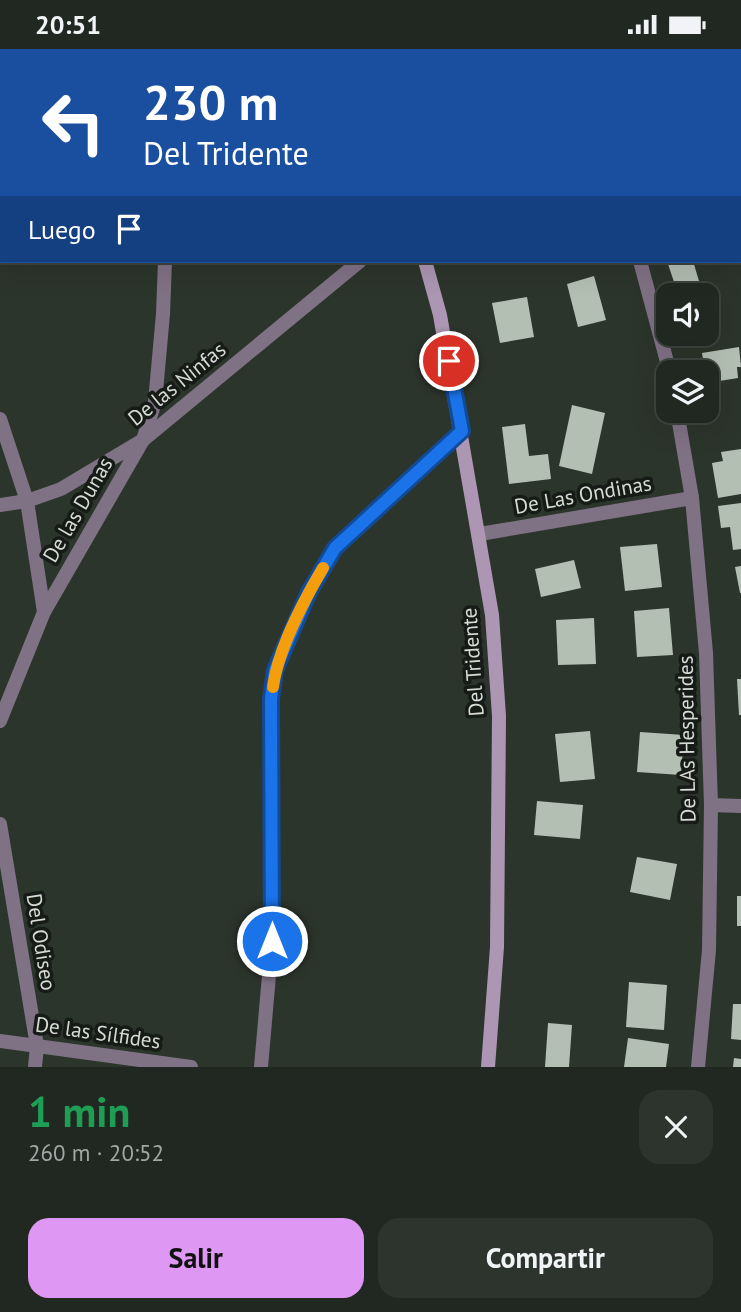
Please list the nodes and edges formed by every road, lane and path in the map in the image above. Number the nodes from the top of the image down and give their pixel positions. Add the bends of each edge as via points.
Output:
1 (165, 263) edge
2 (358, 263) edge
3 (426, 263) edge
4 (641, 263) edge
5 (667, 360) edge
6 (0, 419) edge
7 (679, 423) edge
8 (462, 431) junction
9 (143, 440) junction
10 (692, 498) junction
11 (27, 501) junction
12 (0, 505) edge
13 (480, 534) junction
14 (44, 612) junction
15 (0, 721) edge
16 (710, 805) junction
17 (741, 806) edge
18 (0, 824) edge
19 (0, 1041) edge
20 (37, 1046) junction
21 (35, 1067) edge
22 (191, 1067) edge
23 (261, 1067) edge
24 (488, 1067) edge
25 (698, 1067) edge

1 - 9 street, De las Dunas via 155,402
2 - 9 street, De las Ninfas
3 - 8 main road, Del Tridente
4 - 5 street
6 - 11 street
7 - 10 street, De LAs Hesperides
8 - 13 main road, Del Tridente
8 - 23 street via 335,548 309,592 275,670 271,699 272,941
9 - 11 street, De las Ninfas via 61,489
9 - 14 street, De las Dunas
10 - 13 street, De Las Ondinas
10 - 16 street, De LAs Hesperides via 706,653
11 - 12 street, De las Ninfas
11 - 14 street
13 - 24 main road, Del Tridente via 492,615 499,716 497,947
14 - 15 street
16 - 17 street
16 - 25 street, De LAs Hesperides via 709,950
18 - 20 street, Del Odiseo
19 - 20 street, De las Sílfides
20 - 21 street, Del Odiseo
20 - 22 street, De las Sílfides

